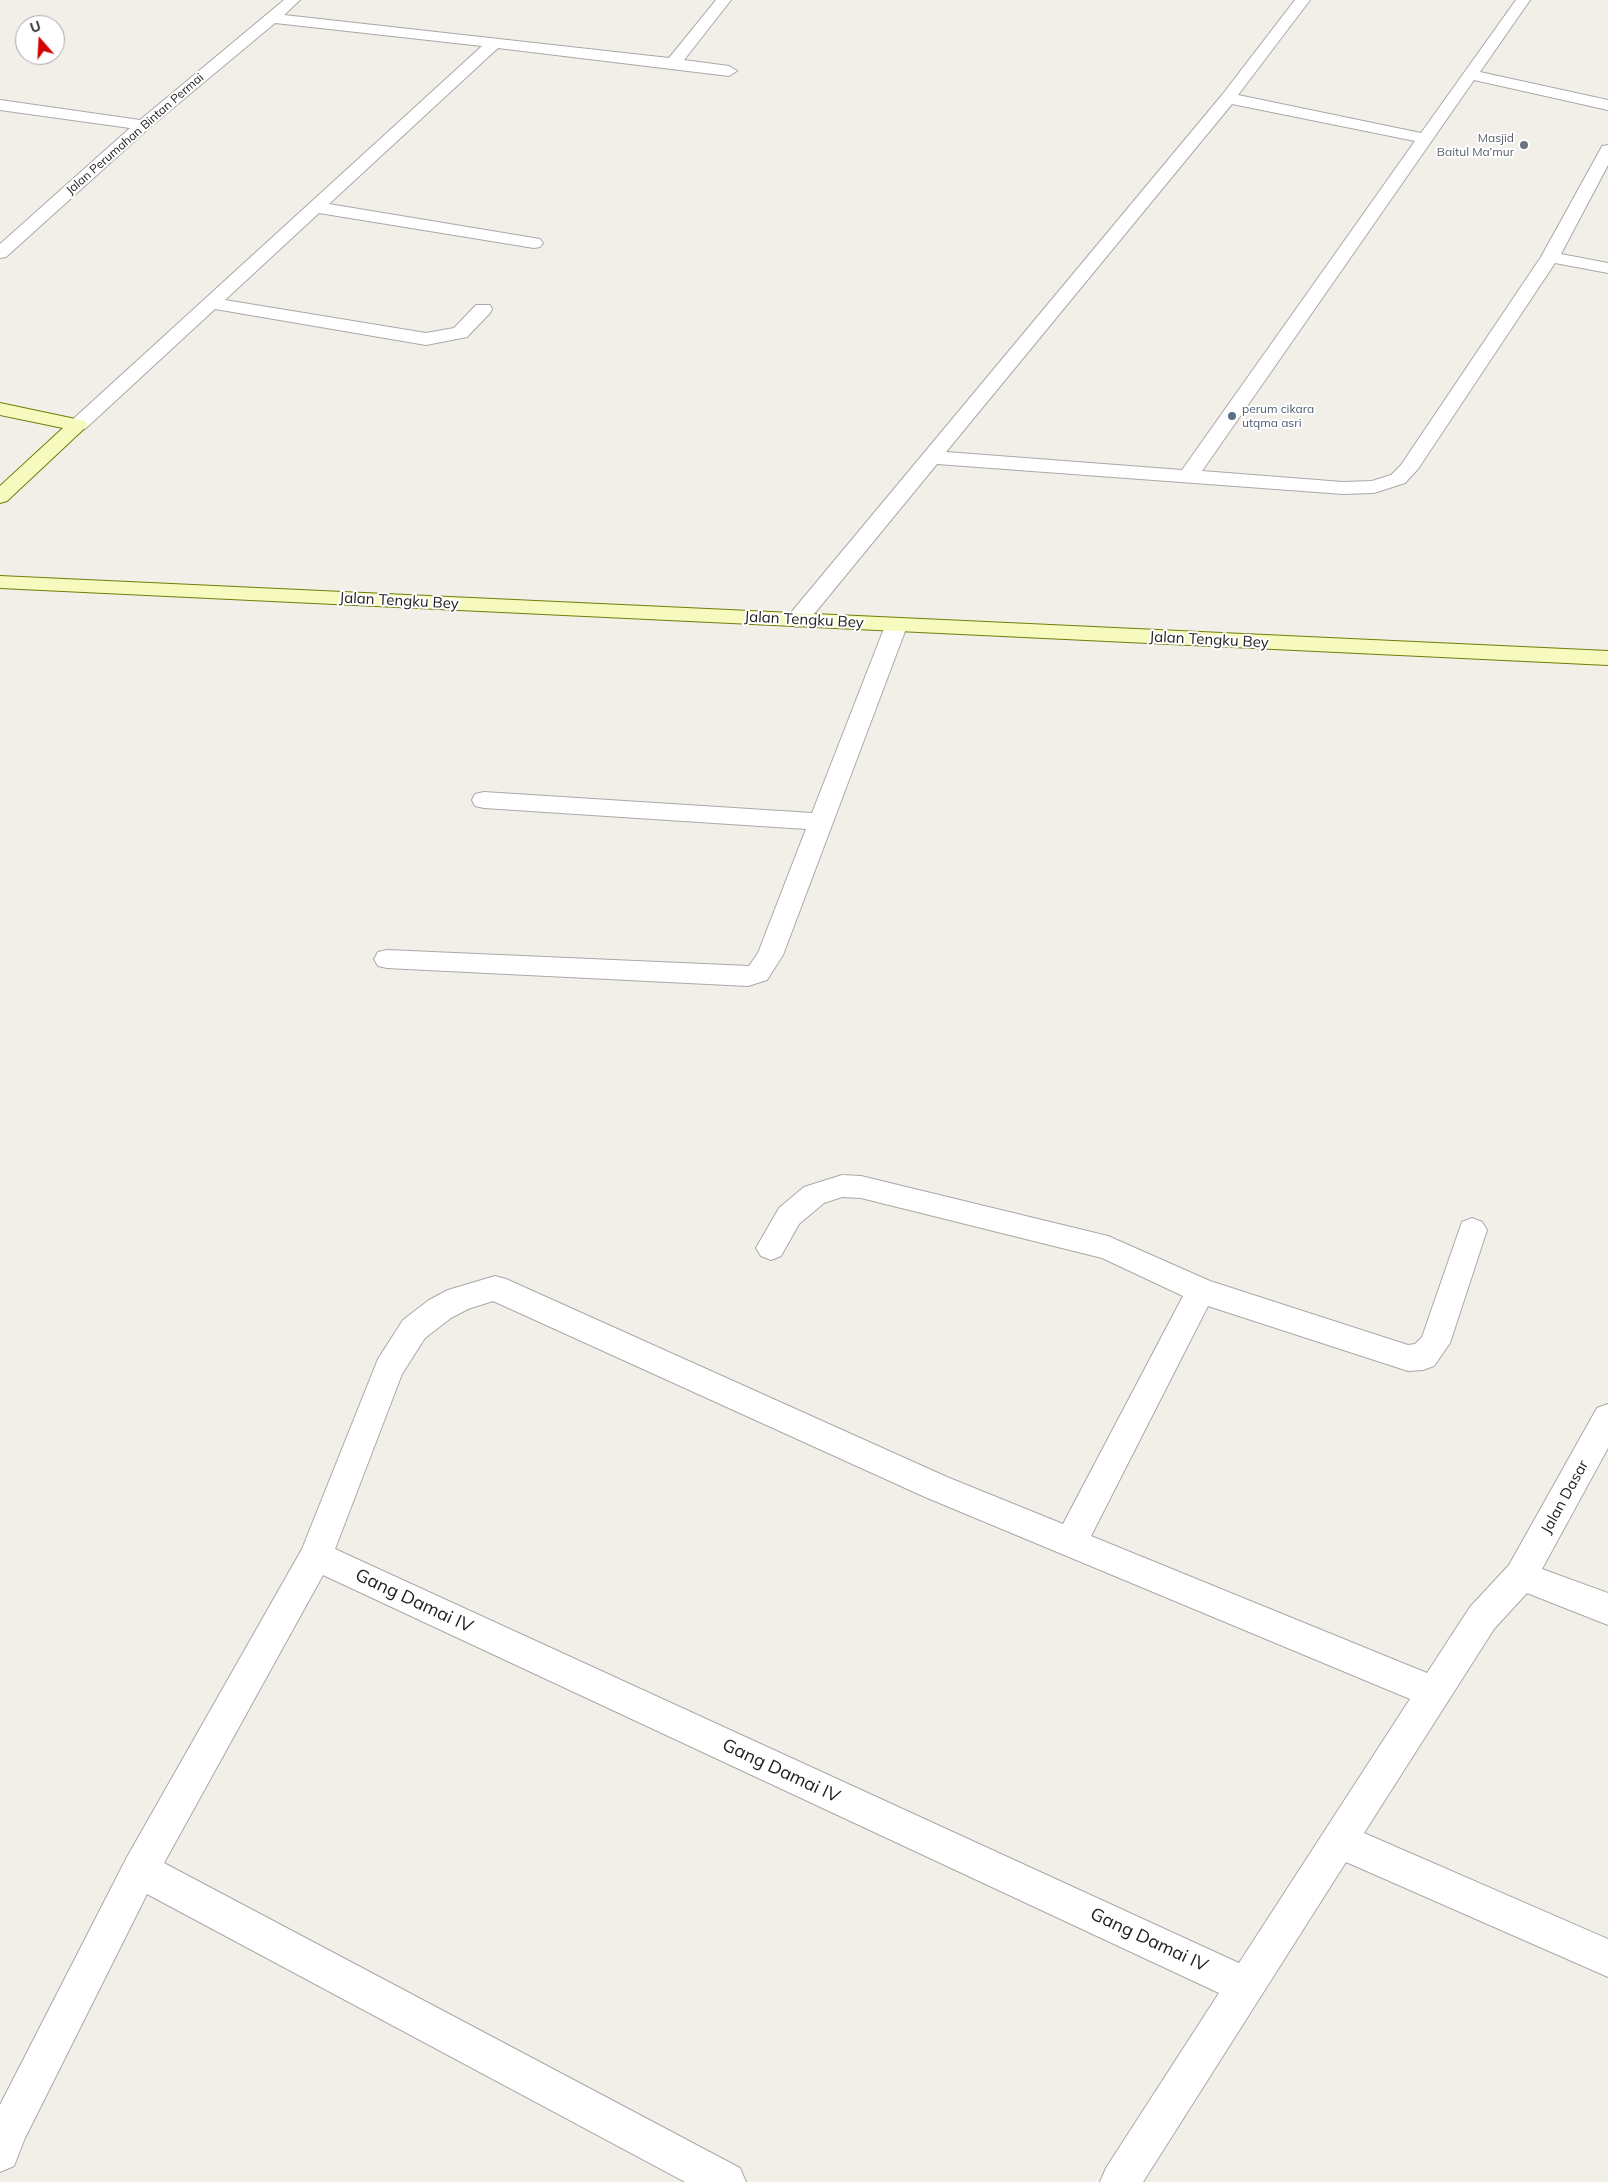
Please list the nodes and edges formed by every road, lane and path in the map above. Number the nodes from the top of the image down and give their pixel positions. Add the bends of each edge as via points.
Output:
1 (293, 0) edge
2 (724, 0) edge
3 (1303, 0) edge
4 (1523, 0) edge
5 (272, 18) junction
6 (494, 43) junction
7 (673, 64) junction
8 (729, 71) dead end
9 (1471, 75) junction
10 (1228, 98) junction
11 (0, 105) edge
12 (1608, 105) edge
13 (144, 125) junction
14 (1427, 139) junction
15 (1608, 150) edge
16 (314, 207) junction
17 (534, 244) dead end
18 (0, 253) edge
19 (1550, 258) junction
20 (1608, 268) edge
21 (210, 302) junction
22 (483, 310) dead end
23 (0, 409) edge
24 (78, 424) junction
25 (930, 457) junction
26 (1188, 476) junction
27 (0, 497) edge
28 (0, 582) edge
29 (797, 620) junction
30 (896, 626) junction
31 (1608, 658) edge
32 (484, 800) dead end
33 (821, 822) junction
34 (388, 959) dead end
35 (1472, 1230) dead end
36 (771, 1248) dead end
37 (1201, 1291) junction
38 (1608, 1418) edge
39 (1071, 1542) junction
40 (316, 1556) junction
41 (1520, 1576) junction
42 (1608, 1609) edge
43 (1435, 1693) junction
44 (1340, 1841) junction
45 (140, 1870) junction
46 (1608, 1958) edge
47 (1248, 1986) junction
48 (0, 2152) edge
49 (726, 2182) edge
50 (1120, 2182) edge

1 - 5 street, Jalan Perumahan Bintan Permai
2 - 7 street
3 - 10 street
4 - 9 street
5 - 6 street
5 - 13 street, Jalan Perumahan Bintan Permai
6 - 7 street
6 - 16 street
7 - 8 street
9 - 12 street
9 - 14 street
10 - 14 street
10 - 25 street
11 - 13 street
13 - 18 street, Jalan Perumahan Bintan Permai
14 - 26 street
15 - 19 street
16 - 17 street
16 - 21 street
19 - 20 street
19 - 26 street via 1408,469 1398,479 1374,487 1343,488
21 - 22 street via 426,339 460,333
21 - 24 street
23 - 24 main road
24 - 27 main road
25 - 26 street
25 - 29 street
28 - 29 main road, Jalan Tengku Bey
29 - 30 main road, Jalan Tengku Bey
30 - 31 main road, Jalan Tengku Bey
30 - 33 street
32 - 33 street
33 - 34 street via 770,956 758,973 748,976
35 - 37 street via 1435,1343 1422,1357 1408,1358
36 - 37 street via 789,1216 814,1195 842,1186 861,1187 1108,1248
37 - 39 street
38 - 41 street, Jalan Dasar
39 - 40 street via 936,1487 495,1288 459,1299 440,1309 409,1337 389,1368
39 - 43 street
40 - 45 street
40 - 47 street, Gang Damai IV
41 - 42 street
41 - 43 street, Jalan Dasar via 1482,1618
43 - 44 street, Jalan Dasar
44 - 46 street
44 - 47 street, Jalan Dasar
45 - 48 street
45 - 49 street
47 - 50 street, Jalan Dasar

